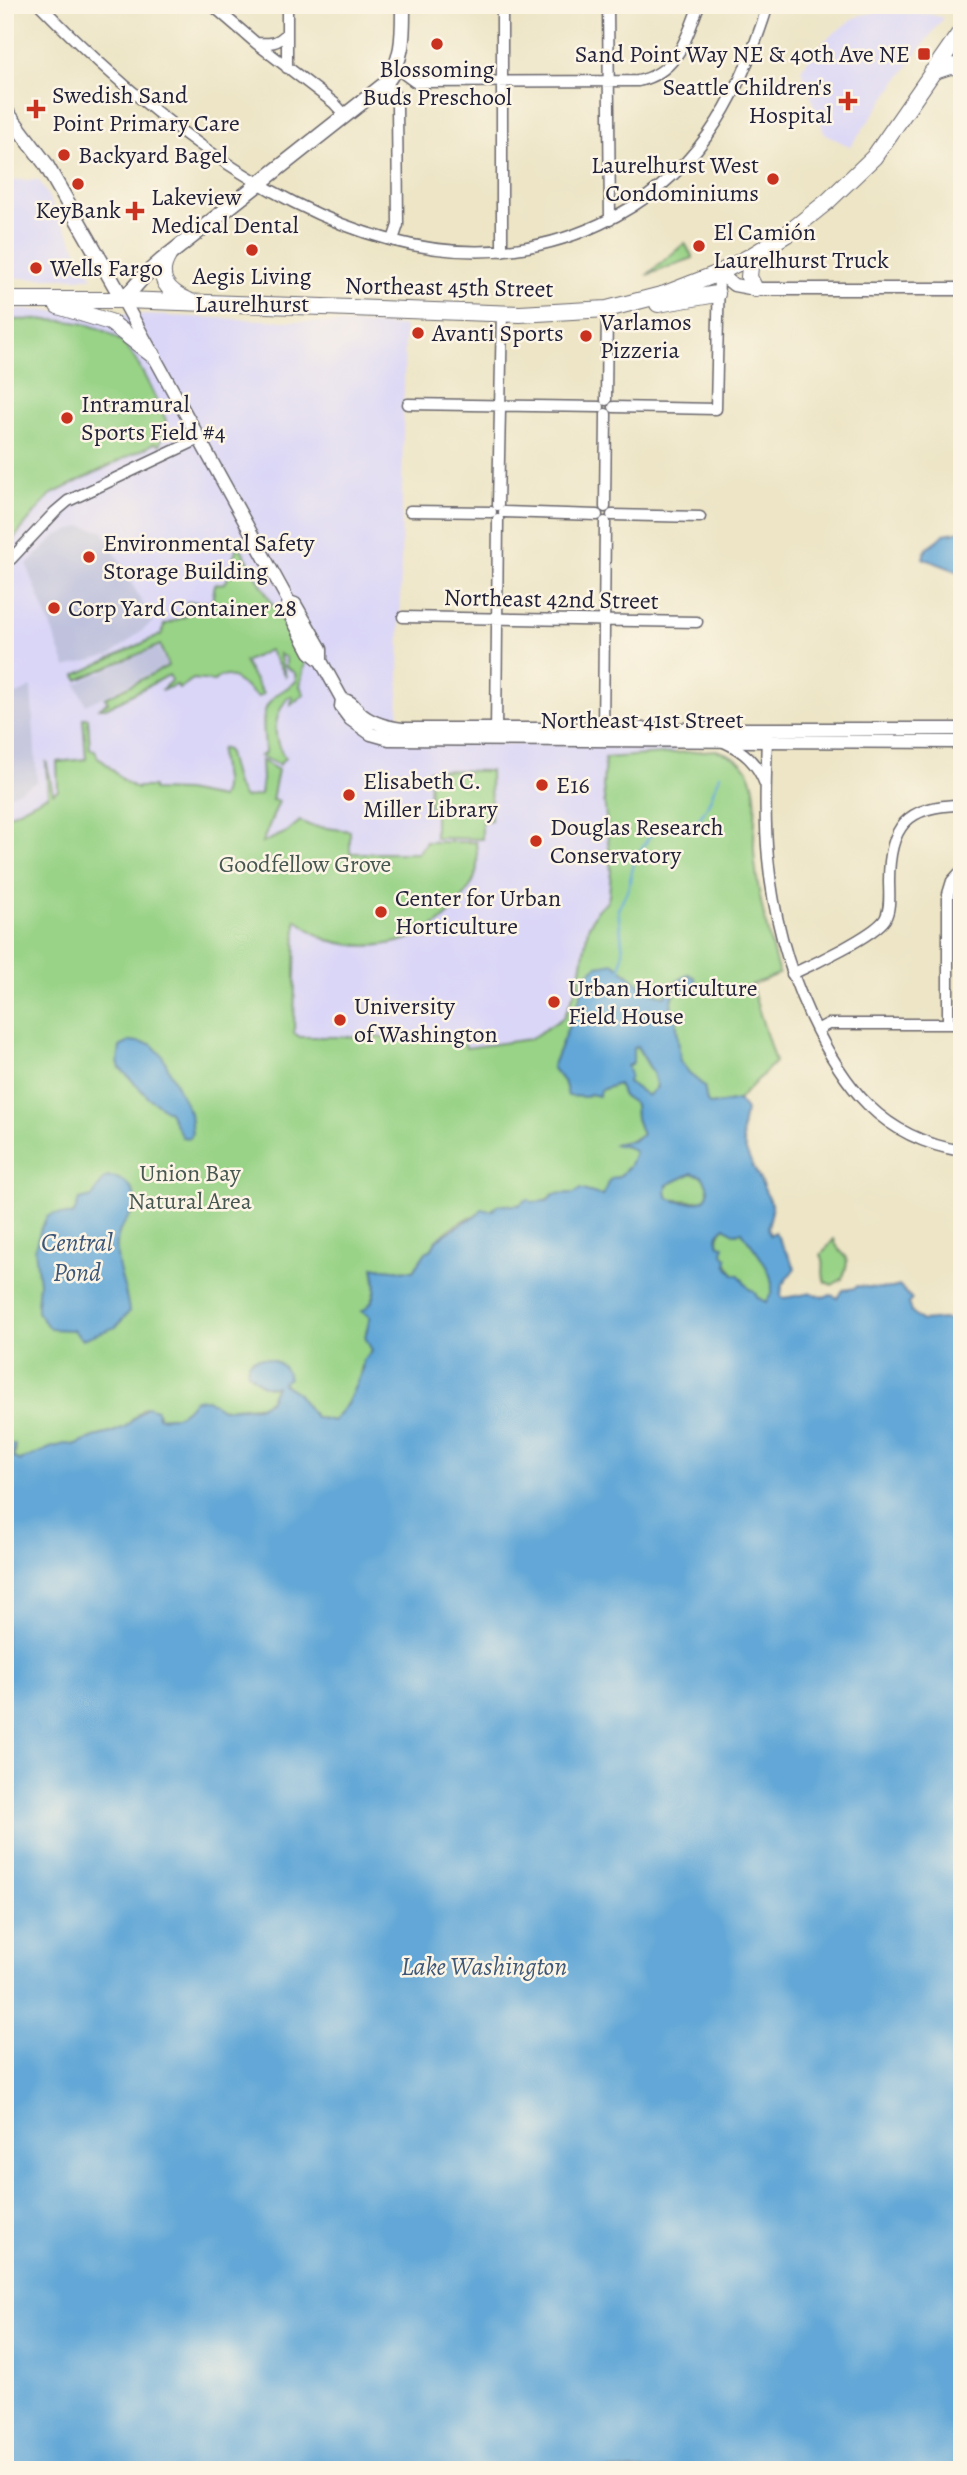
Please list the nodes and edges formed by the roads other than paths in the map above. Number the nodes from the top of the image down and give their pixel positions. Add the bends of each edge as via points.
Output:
1 (40, 5) edge
2 (212, 5) edge
3 (287, 5) edge
4 (403, 5) edge
5 (502, 5) edge
6 (608, 5) edge
7 (699, 5) edge
8 (768, 5) edge
9 (962, 30) edge
10 (286, 33) junction
11 (256, 43) junction
12 (962, 67) edge
13 (288, 68) junction
14 (932, 72) junction
15 (390, 77) junction
16 (607, 82) junction
17 (502, 83) junction
18 (5, 110) edge
19 (345, 115) junction
20 (258, 183) junction
21 (610, 220) junction
22 (393, 240) junction
23 (502, 251) junction
24 (168, 256) junction
25 (751, 256) junction
26 (719, 273) junction
27 (755, 289) junction
28 (962, 289) edge
29 (718, 294) junction
30 (5, 300) edge
31 (39, 300) junction
32 (123, 300) junction
33 (638, 301) junction
34 (194, 303) junction
35 (607, 309) junction
36 (502, 313) junction
37 (153, 355) junction
38 (408, 404) dead end
39 (500, 405) junction
40 (606, 407) junction
41 (199, 439) junction
42 (410, 511) dead end
43 (498, 512) junction
44 (604, 515) junction
45 (700, 517) dead end
46 (5, 562) edge
47 (403, 617) dead end
48 (496, 619) junction
49 (604, 621) junction
50 (697, 622) dead end
51 (767, 728) junction
52 (962, 729) edge
53 (496, 735) junction
54 (603, 735) junction
55 (723, 742) junction
56 (766, 742) junction
57 (962, 742) edge
58 (767, 790) junction
59 (962, 805) edge
60 (959, 872) edge
61 (792, 974) junction
62 (948, 1024) junction
63 (962, 1024) edge
64 (817, 1030) junction
65 (962, 1151) edge

1 - 20 street via 159,114
2 - 11 street
3 - 10 street
4 - 15 main road via 403,43
5 - 17 street
6 - 16 street
7 - 16 street via 672,65 638,81
8 - 21 street via 753,53 708,135 654,192
9 - 14 main road
10 - 11 street via 271,44
10 - 13 street
11 - 13 street
12 - 14 main road
13 - 19 street
14 - 25 main road via 874,157 788,234
15 - 17 street via 415,82
15 - 19 main road
15 - 22 street via 397,103 398,225
16 - 17 street
16 - 21 street
17 - 23 street
18 - 32 main road via 45,163
19 - 20 main road
20 - 22 street via 326,216
20 - 24 main road
21 - 23 street via 553,242
22 - 23 street via 448,251
24 - 32 main road
24 - 34 main road via 162,272 168,288
25 - 26 main road
25 - 27 main road via 749,277
26 - 27 street via 734,285
26 - 29 street
26 - 33 main road
27 - 28 street
27 - 29 street
29 - 33 main road via 660,304
29 - 40 street via 716,409
30 - 31 main road, Northeast 45th Street
31 - 32 main road, Northeast 45th Street
31 - 37 main road via 110,322
32 - 34 main road, Northeast 45th Street
32 - 37 street, Northeast 41st Street
33 - 35 main road, Northeast 45th Street
34 - 36 main road, Northeast 45th Street
35 - 36 main road, Northeast 45th Street
35 - 40 street
36 - 39 street
37 - 41 street, Northeast 41st Street
38 - 39 street
39 - 40 street
39 - 43 street
40 - 44 street
41 - 46 street via 68,501
41 - 53 street, Northeast 41st Street via 289,602 287,609 310,652 321,661 342,699 352,702 367,718 392,727
42 - 43 street
43 - 44 street
43 - 48 street
44 - 45 street
44 - 49 street
47 - 48 street, Northeast 42nd Street
48 - 49 street, Northeast 42nd Street
48 - 53 street
49 - 50 street, Northeast 42nd Street
49 - 54 street
51 - 52 street, Northeast 41st Street
51 - 54 street, Northeast 41st Street
51 - 56 street
53 - 54 street, Northeast 41st Street
54 - 55 street, Northeast 41st Street
55 - 56 street, Northeast 41st Street
55 - 58 street via 747,755
56 - 57 street, Northeast 41st Street
56 - 58 street
58 - 61 street via 772,892
59 - 61 street via 921,810 904,824 890,851 885,918 819,963
60 - 62 street via 948,894
61 - 64 street
62 - 63 street
62 - 64 street via 828,1024
64 - 65 street via 843,1077 873,1111 919,1140

